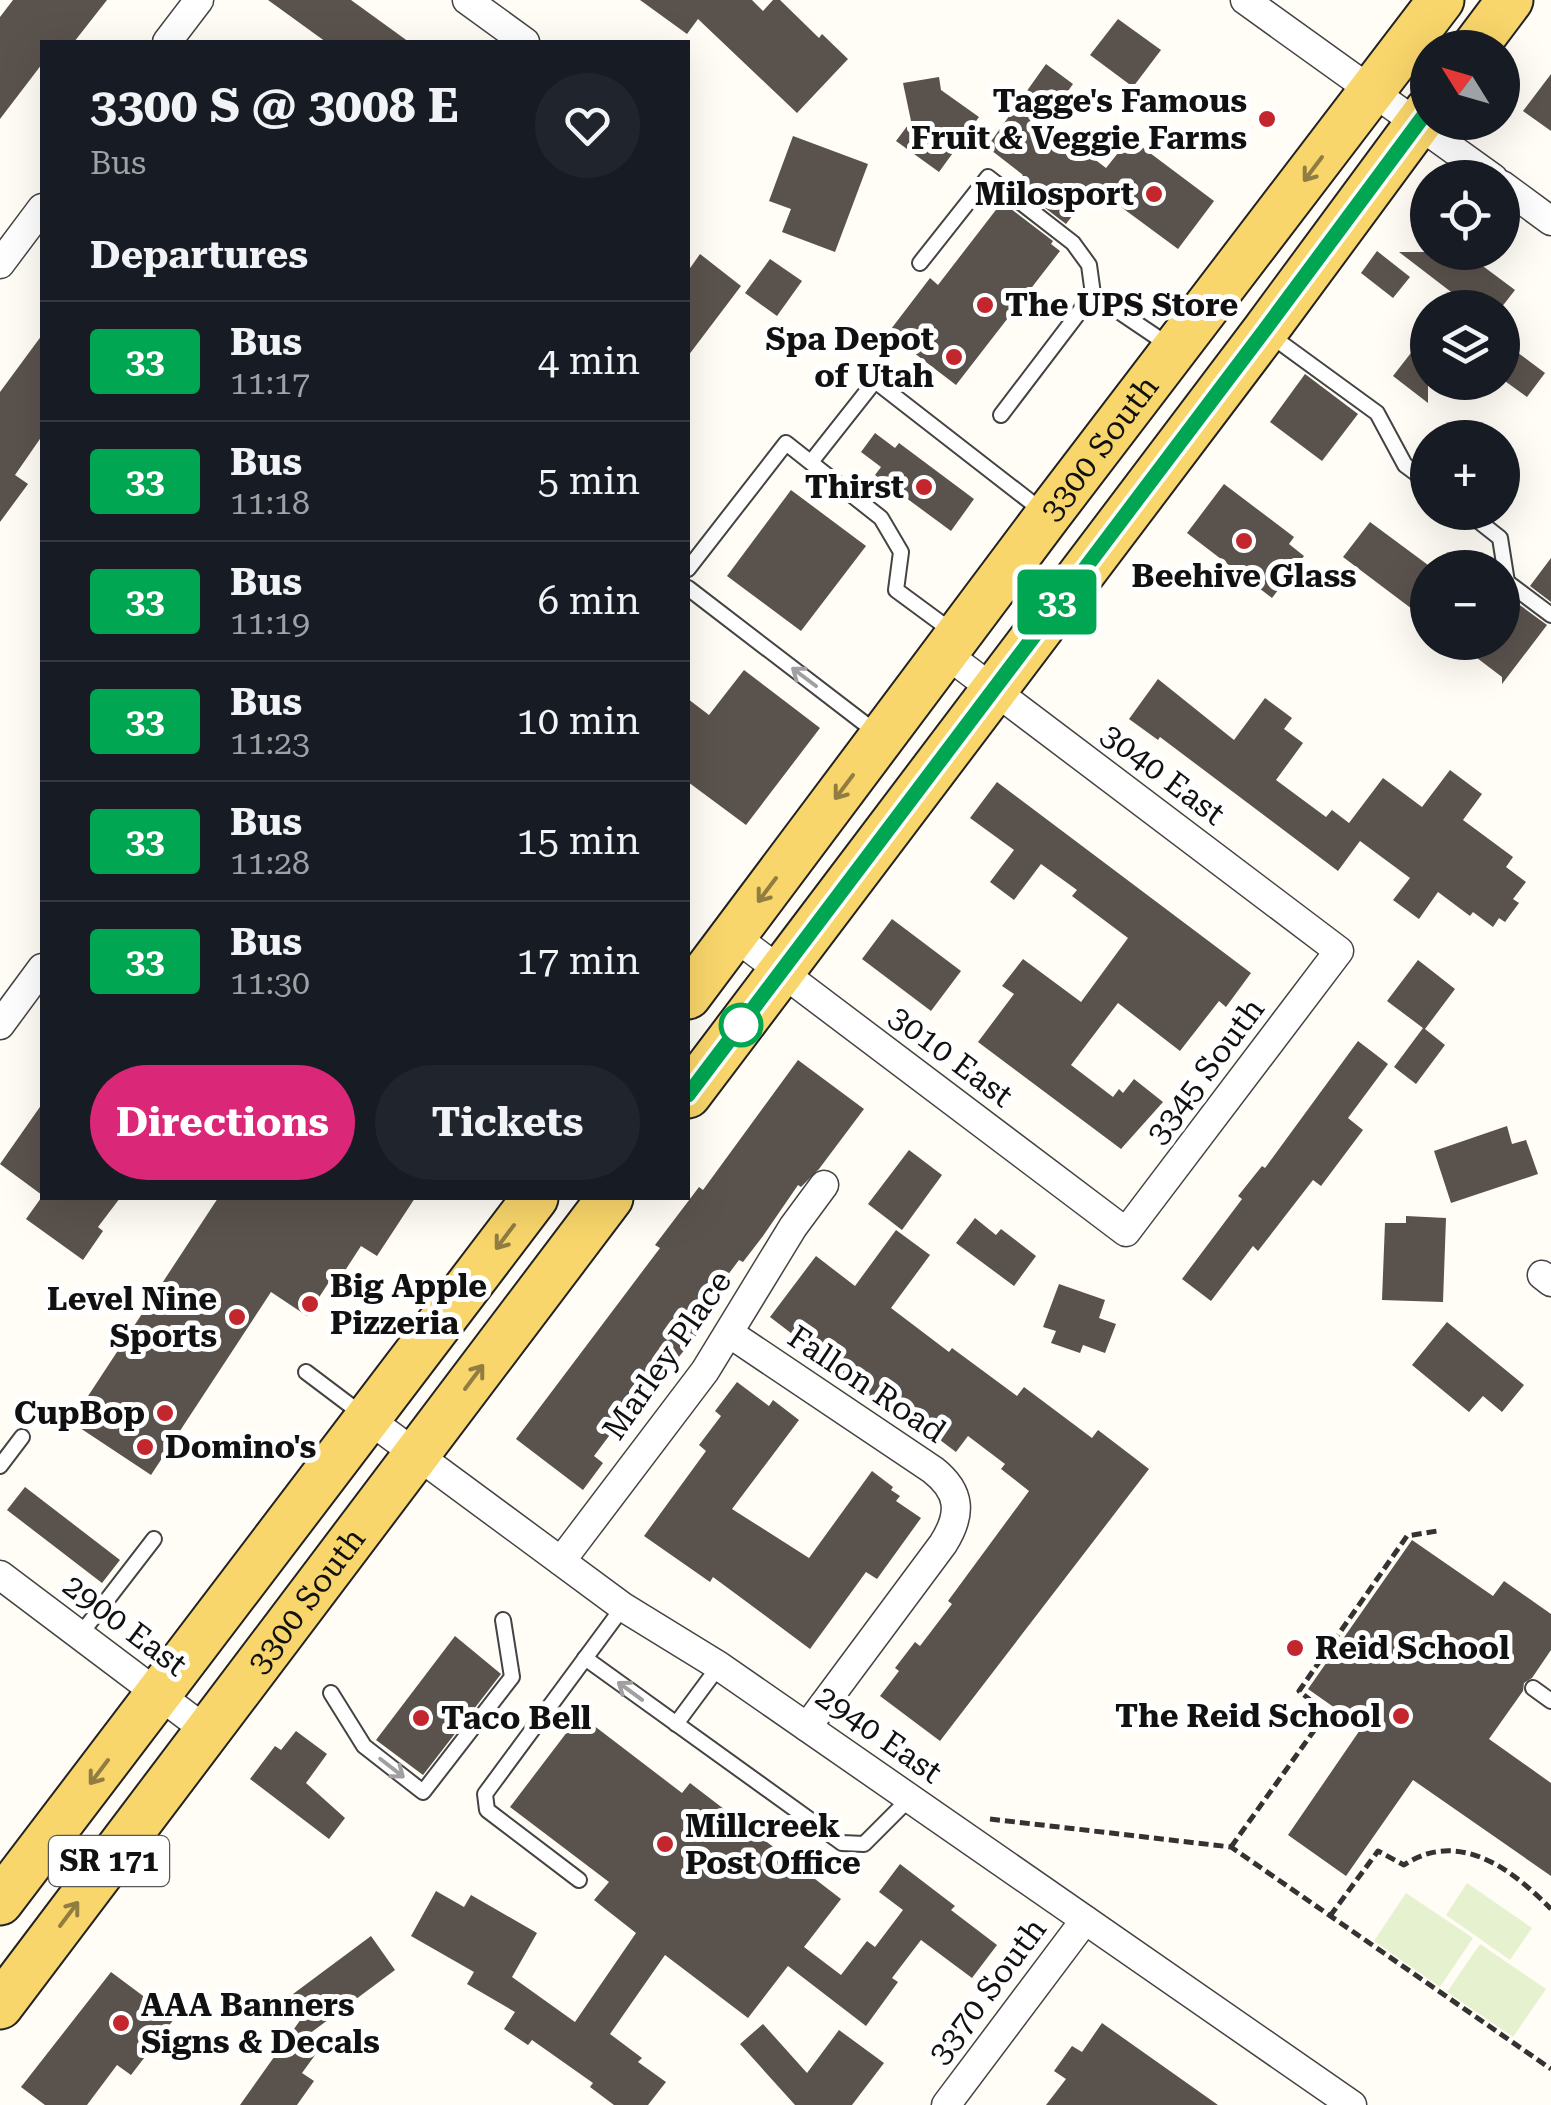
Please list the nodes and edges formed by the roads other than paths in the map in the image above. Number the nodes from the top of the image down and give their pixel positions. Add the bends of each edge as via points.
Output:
1 (199, 0) edge
2 (467, 0) edge
3 (1245, 0) edge
4 (1441, 0) edge
5 (1510, 0) edge
6 (1488, 30) edge
7 (169, 40) edge
8 (522, 40) edge
9 (1372, 92) junction
10 (1410, 110) edge
11 (1410, 134) edge
12 (1450, 140) edge
13 (1473, 160) edge
14 (1520, 198) edge
15 (40, 211) edge
16 (1551, 221) edge
17 (920, 263) dead end
18 (0, 264) edge
19 (1093, 294) junction
20 (1264, 331) junction
21 (1175, 350) junction
22 (1001, 415) dead end
23 (811, 462) junction
24 (1410, 468) edge
25 (1048, 515) junction
26 (1490, 530) edge
27 (690, 566) edge
28 (690, 590) edge
29 (1551, 616) edge
30 (951, 645) junction
31 (992, 688) junction
32 (882, 736) junction
33 (734, 936) junction
34 (1339, 951) joint
35 (40, 971) edge
36 (782, 972) junction
37 (690, 993) edge
38 (0, 1025) edge
39 (690, 1092) edge
40 (824, 1185) dead end
41 (533, 1200) edge
42 (608, 1200) edge
43 (1126, 1232) joint
44 (729, 1333) junction
45 (306, 1372) dead end
46 (368, 1418) junction
47 (22, 1437) dead end
48 (414, 1454) junction
49 (0, 1466) edge
50 (154, 1538) dead end
51 (561, 1562) junction
52 (0, 1575) edge
53 (623, 1606) junction
54 (503, 1620) dead end
55 (80, 1635) junction
56 (585, 1658) junction
57 (720, 1666) junction
58 (1533, 1688) dead end
59 (331, 1693) dead end
60 (157, 1694) junction
61 (1551, 1701) edge
62 (676, 1724) junction
63 (806, 1726) junction
64 (207, 1731) junction
65 (910, 1798) junction
66 (579, 1880) dead end
67 (0, 1902) edge
68 (1085, 1920) junction
69 (0, 2006) edge
70 (946, 2105) edge
71 (1352, 2105) edge

1 - 7 street
2 - 8 street
3 - 9 street
4 - 9 main road, 3300 South
5 - 6 main road
9 - 10 street
9 -> 21 main road, 3300 South
11 - 20 main road, 3300 South
12 - 13 street
14 - 16 street
15 - 18 street
17 - 19 lane via 988,177 1072,243 1089,265
19 - 21 lane
19 - 22 lane
20 - 24 lane via 1377,413
20 - 31 main road, 3300 South
21 - 25 main road, 3300 South
23 - 25 lane via 875,381
23 - 27 lane via 786,443
23 - 30 lane via 881,518 900,552 896,590
25 - 30 main road, 3300 South
26 - 29 lane via 1500,538 1507,582
32 -> 28 lane
30 - 31 street, 3040 East
30 - 32 main road, 3300 South
31 - 34 street, 3040 East
31 - 36 main road, 3300 South
32 -> 33 main road, 3300 South
33 - 36 street, 3010 East
33 - 37 main road, 3300 South
34 - 43 street, 3345 South
35 - 38 street
36 - 39 main road, 3300 South
36 - 43 street, 3010 East
40 - 44 street, Marley Place
41 -> 46 main road, 3300 South / SR 171
48 -> 42 main road, 3300 South / SR 171
44 - 51 street, Marley Place
44 - 63 street, Fallon Road via 933,1470 957,1500 943,1544
45 - 46 lane
46 - 48 street, 2940 East
46 - 60 main road, 3300 South / SR 171
47 - 49 lane
48 - 51 street, 2940 East
48 - 64 main road, 3300 South / SR 171
50 - 55 lane
51 - 53 street, 2940 East
52 - 55 street, 2900 East
53 - 56 lane
53 - 57 street, 2940 East
59 -> 54 lane via 364,1746 423,1792 512,1677
55 - 60 street, 2900 East
62 -> 56 lane
56 - 66 lane via 485,1794 487,1810
57 - 62 lane
57 - 63 street, 2940 East
58 - 61 lane
60 - 64 street, 2900 East
60 -> 67 main road, 3300 South / SR 171
62 - 65 lane via 842,1843 864,1844
63 - 65 street, 2940 East
69 -> 64 main road, 3300 South / SR 171
65 - 68 street, 2940 East
68 - 70 street, 3370 South
68 - 71 street, 2940 East

